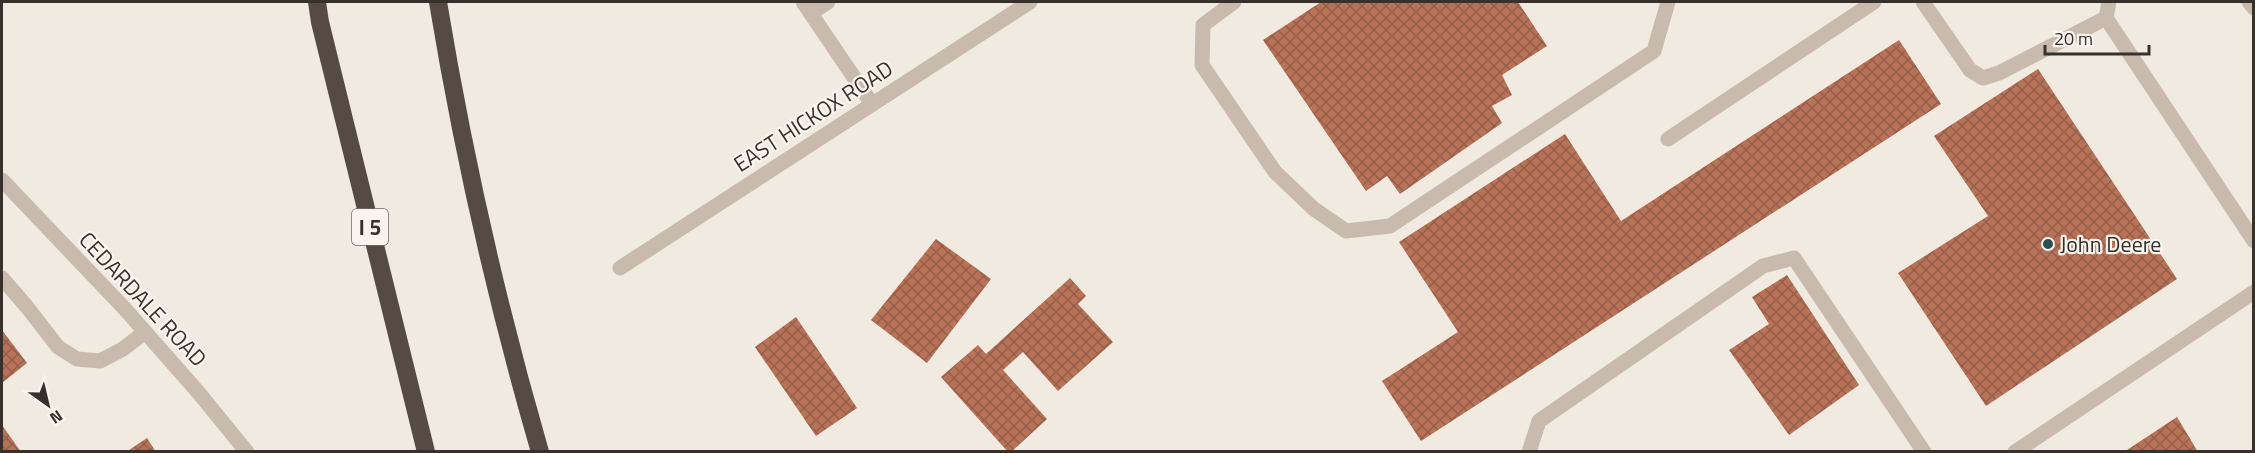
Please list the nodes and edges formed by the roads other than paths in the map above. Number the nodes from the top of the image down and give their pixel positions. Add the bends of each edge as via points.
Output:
1 (317, 2) edge
2 (438, 2) edge
3 (828, 2) edge
4 (1030, 2) edge
5 (1234, 2) edge
6 (1668, 2) edge
7 (1874, 2) edge
8 (1923, 2) edge
9 (2109, 2) edge
10 (2249, 2) edge
11 (807, 7) edge
12 (2253, 8) edge
13 (2106, 18) junction
14 (872, 104) junction
15 (1668, 139) dead end
16 (2, 180) edge
17 (2253, 241) edge
18 (620, 268) dead end
19 (2, 278) edge
20 (2253, 292) edge
21 (145, 332) junction
22 (247, 452) edge
23 (426, 452) edge
24 (540, 452) edge
25 (1529, 452) edge
26 (1924, 452) edge
27 (2015, 452) edge

1 - 23 highway, I 5
2 - 24 highway via 488,255
3 - 11 street
4 - 14 street, EAST HICKOX ROAD
5 - 6 street via 1203,25 1202,64 1275,172 1346,231 1390,226 1654,51
7 - 15 street
8 - 13 street via 1970,70 1983,78
9 - 13 street
10 - 12 street
11 - 14 street
13 - 17 street
14 - 18 street, EAST HICKOX ROAD
16 - 21 street, CEDARDALE ROAD
19 - 21 street via 58,347 77,359 100,361
20 - 27 street
21 - 22 street, CEDARDALE ROAD
25 - 26 street via 1539,422 1763,266 1794,258

